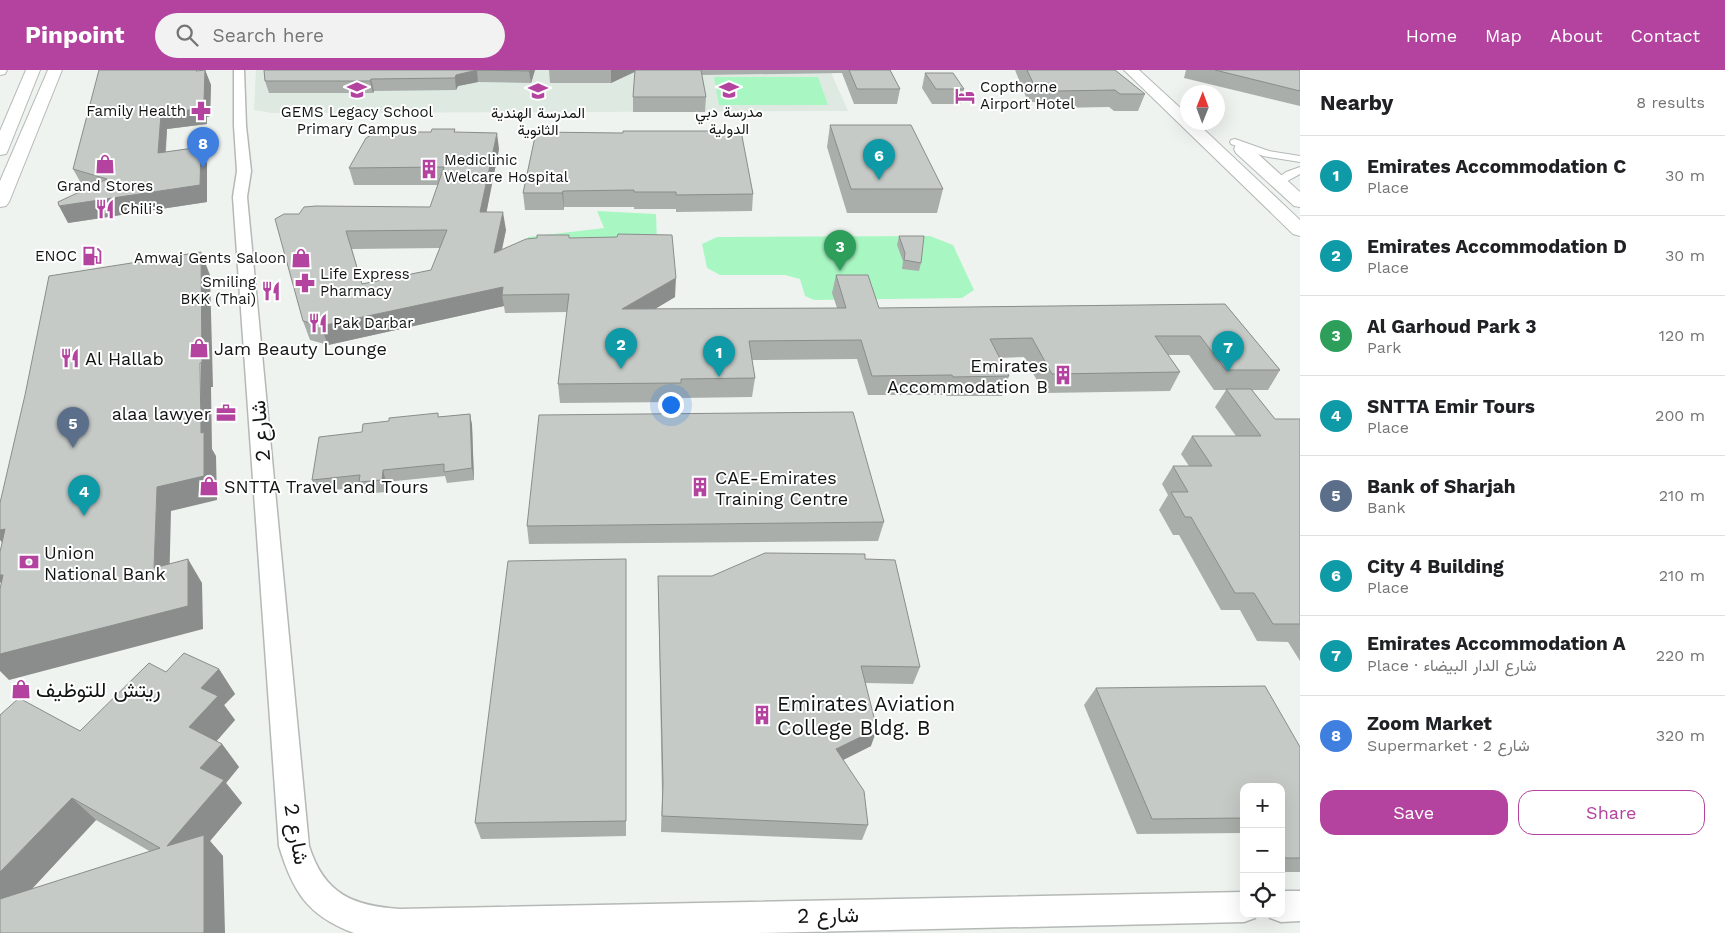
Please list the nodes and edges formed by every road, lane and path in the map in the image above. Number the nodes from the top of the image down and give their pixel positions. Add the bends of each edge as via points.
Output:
1 (33, 70) edge
2 (54, 70) edge
3 (227, 70) edge
4 (239, 70) edge
5 (1131, 70) edge
6 (227, 126) dead end
7 (1221, 130) edge
8 (1235, 142) junction
9 (0, 150) edge
10 (1279, 157) junction
11 (1300, 159) edge
12 (1300, 166) edge
13 (1300, 170) edge
14 (1278, 182) junction
15 (0, 202) edge
16 (1300, 202) edge
17 (1300, 230) edge
18 (1285, 906) edge
19 (1300, 906) edge
20 (1240, 907) edge

1 - 9 main road
2 - 15 main road
3 - 6 street
4 - 20 street, شارع 2 via 244,171 235,185 294,846 304,876 324,900 339,912 358,920 400,925
5 - 17 main road
7 - 8 main road
8 - 10 street
8 - 14 main road
10 - 11 street
10 - 12 street via 1273,161 1286,167
13 - 14 street
14 - 16 main road
18 - 19 street

